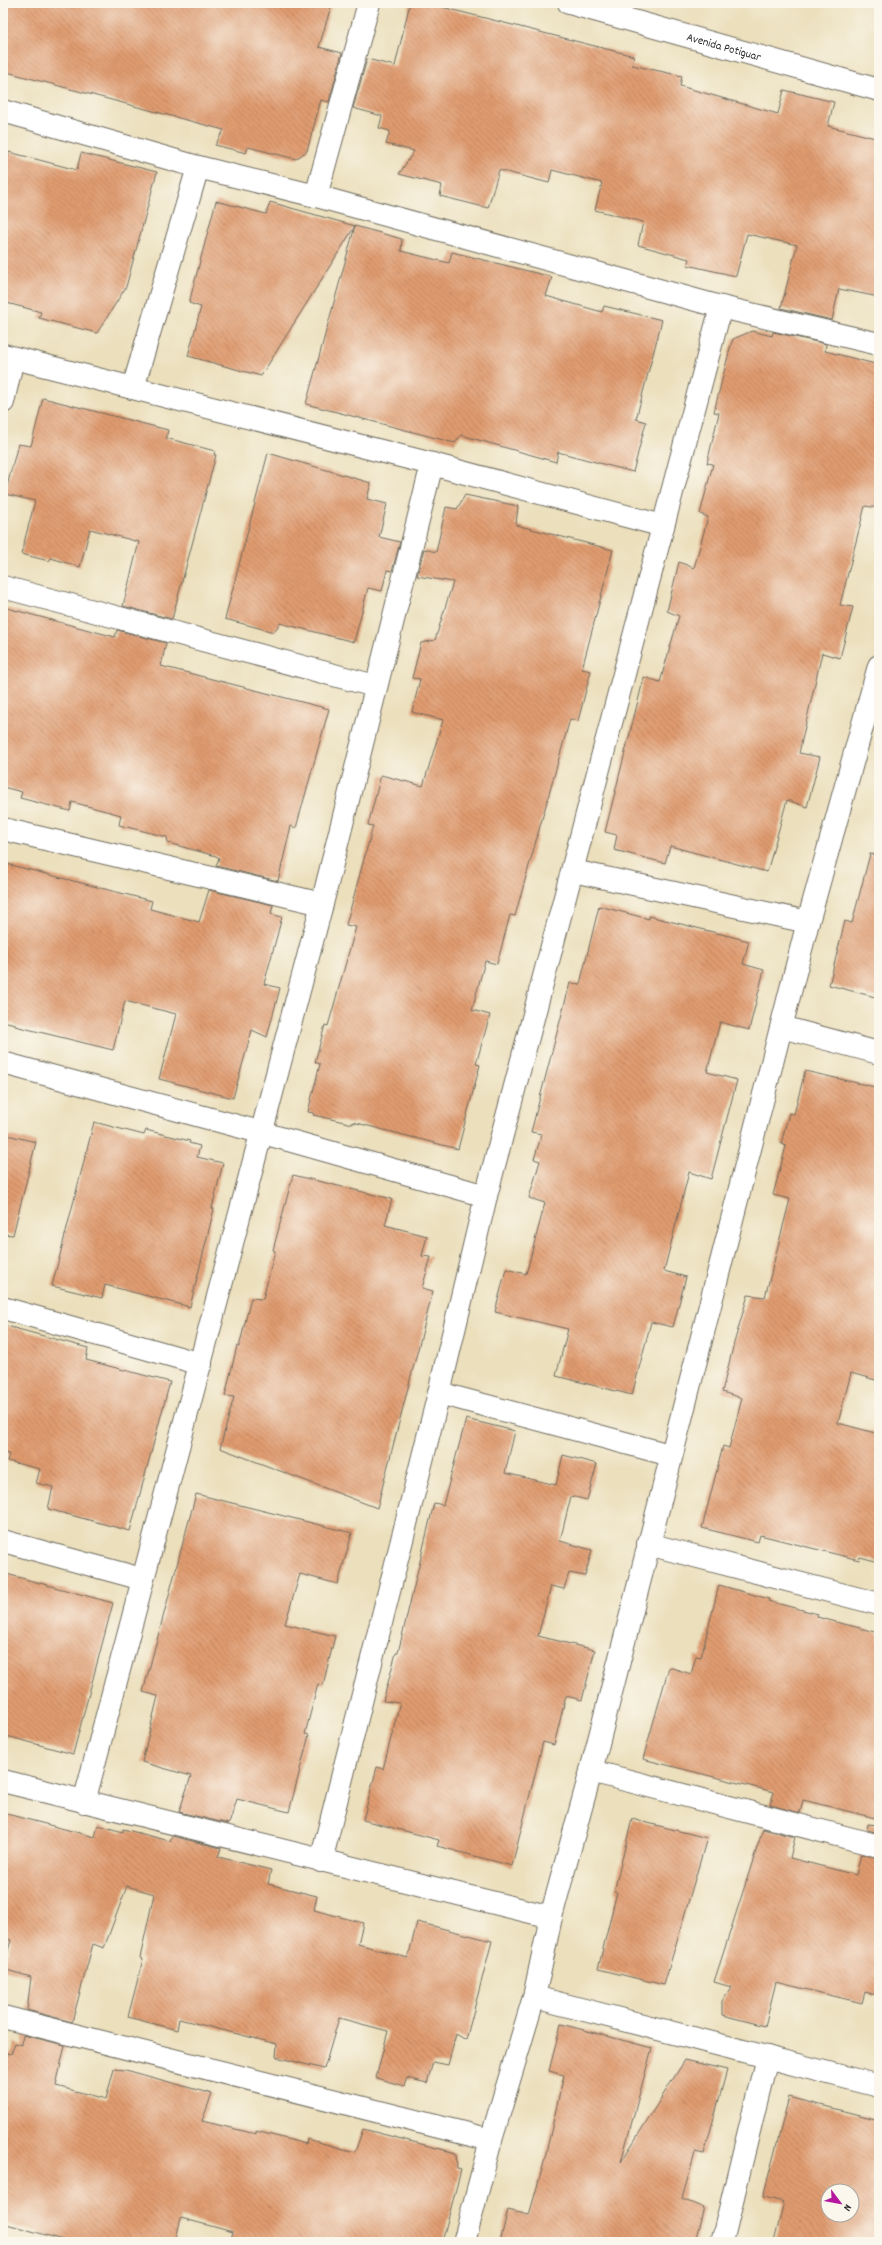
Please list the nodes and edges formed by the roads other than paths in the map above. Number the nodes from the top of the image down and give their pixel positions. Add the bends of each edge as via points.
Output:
1 (369, 3) edge
2 (569, 3) edge
3 (879, 90) edge
4 (3, 111) edge
5 (198, 167) junction
6 (316, 196) junction
7 (721, 306) junction
8 (879, 344) edge
9 (8, 356) edge
10 (133, 388) junction
11 (3, 402) edge
12 (432, 464) junction
13 (663, 526) junction
14 (3, 587) edge
15 (879, 666) edge
16 (375, 686) junction
17 (3, 829) edge
18 (573, 870) junction
19 (322, 904) junction
20 (808, 922) junction
21 (782, 1027) junction
22 (879, 1054) edge
23 (3, 1063) edge
24 (262, 1133) junction
25 (486, 1196) junction
26 (3, 1308) edge
27 (202, 1364) junction
28 (439, 1393) junction
29 (670, 1455) junction
30 (3, 1541) edge
31 (648, 1544) junction
32 (142, 1579) junction
33 (879, 1604) edge
34 (591, 1771) junction
35 (3, 1780) edge
36 (84, 1802) junction
37 (879, 1846) edge
38 (321, 1861) junction
39 (550, 1917) junction
40 (534, 1997) junction
41 (3, 2017) edge
42 (767, 2056) junction
43 (879, 2086) edge
44 (491, 2140) junction
45 (464, 2242) edge
46 (722, 2242) edge

1 - 6 street
2 - 3 street, Avenida Potiguar
4 - 5 street
5 - 6 street
5 - 10 street
6 - 7 street
7 - 8 street
7 - 13 street
9 - 10 street
9 - 11 street
10 - 12 street
12 - 13 street
12 - 16 street
13 - 18 street
14 - 16 street
15 - 20 street
16 - 19 street
17 - 19 street
18 - 20 street
18 - 25 street
19 - 24 street
20 - 21 street
21 - 22 street
21 - 29 street
23 - 24 street
24 - 25 street
24 - 27 street
25 - 28 street
26 - 27 street
27 - 32 street
28 - 29 street
28 - 38 street
29 - 31 street
30 - 32 street
31 - 33 street
31 - 34 street
32 - 36 street
34 - 37 street
34 - 39 street
35 - 36 street
36 - 38 street
38 - 39 street
39 - 40 street
40 - 42 street
40 - 44 street
41 - 44 street
42 - 43 street
42 - 46 street
44 - 45 street

